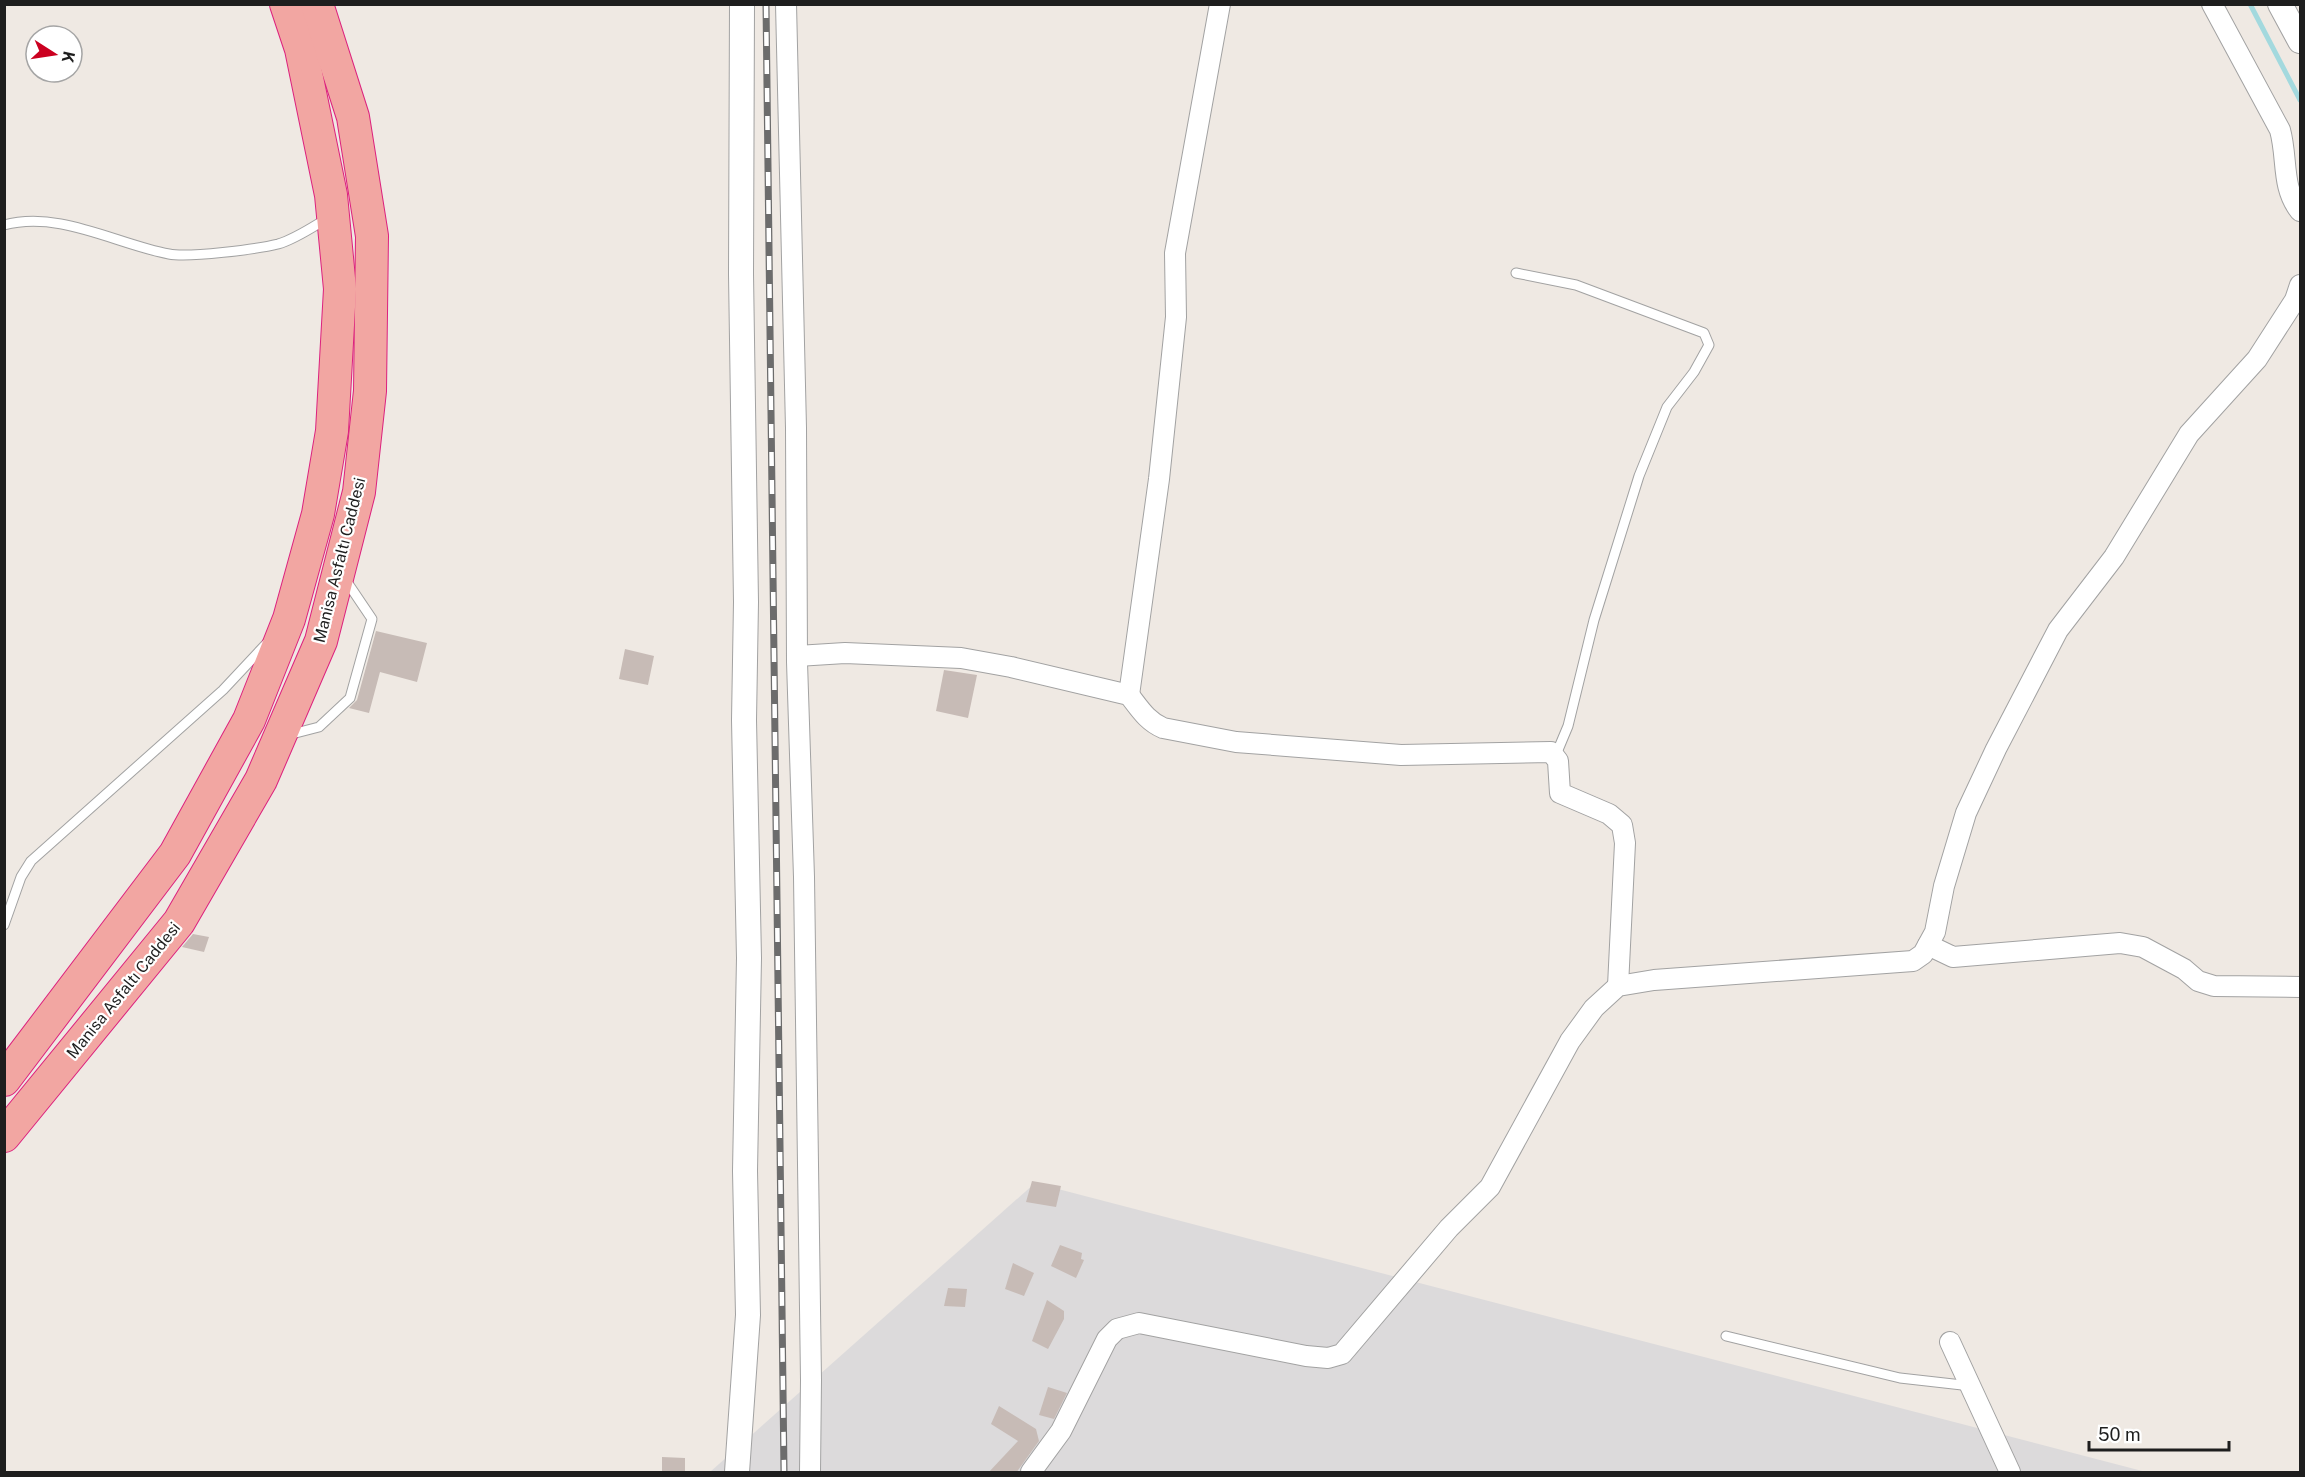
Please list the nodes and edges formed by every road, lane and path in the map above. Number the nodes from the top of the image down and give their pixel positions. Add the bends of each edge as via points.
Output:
1 (286, 4) edge
2 (317, 4) edge
3 (742, 4) edge
4 (786, 4) edge
5 (1220, 4) edge
6 (2212, 4) edge
7 (2280, 4) edge
8 (2301, 42) edge
9 (2301, 211) edge
10 (332, 215) junction
11 (4, 225) edge
12 (1516, 273) dead end
13 (2301, 285) edge
14 (339, 570) junction
15 (289, 619) junction
16 (797, 656) junction
17 (1129, 695) junction
18 (280, 737) junction
19 (1555, 757) junction
20 (4, 924) edge
21 (1928, 945) junction
22 (1618, 986) junction
23 (2301, 987) edge
24 (4, 1080) edge
25 (4, 1136) edge
26 (1726, 1336) dead end
27 (1950, 1342) dead end
28 (1971, 1386) junction
29 (737, 1473) edge
30 (810, 1473) edge
31 (1032, 1473) edge
32 (2010, 1473) edge

1 - 10 highway, Manisa Asfaltı Caddesi via 301,49
2 - 14 highway, Manisa Asfaltı Caddesi via 353,117 372,236 370,391 359,492
3 - 29 street via 748,1315
4 - 16 street
5 - 17 street via 1175,253 1176,317 1160,479
6 - 9 street via 2280,130 2287,185 2291,200
7 - 8 street
10 - 11 lane via 278,244 198,255 171,255 48,222
10 - 15 highway, Manisa Asfaltı Caddesi via 340,289 332,431 318,514
12 - 19 lane via 1576,285 1704,333 1709,345 1667,407 1639,476 1594,620 1568,726
13 - 21 street via 2257,359 2189,434 2114,557 2058,630 1966,813 1935,932
14 - 18 highway, Manisa Asfaltı Caddesi via 321,641
14 - 18 lane via 372,619 350,698 319,727
15 - 20 lane via 224,690 31,861
15 - 24 highway, Manisa Asfaltı Caddesi via 249,720 175,854
16 - 17 street via 845,653 961,658
16 - 30 street via 804,878
17 - 19 street via 1146,718 1163,728 1236,742 1401,755 1551,752
18 - 25 highway, Manisa Asfaltı Caddesi via 261,780 179,922
19 - 22 street via 1560,793 1609,814 1622,825 1625,843
21 - 22 street via 1913,962 1654,980
21 - 23 street via 1953,957 2120,942 2143,947 2198,981 2214,986
22 - 31 street via 1594,1008 1570,1041 1490,1187 1449,1228 1342,1354 1328,1358 1306,1356 1139,1323 1118,1329 1107,1339 1061,1431
26 - 28 lane via 1900,1378
27 - 28 street
28 - 32 street

